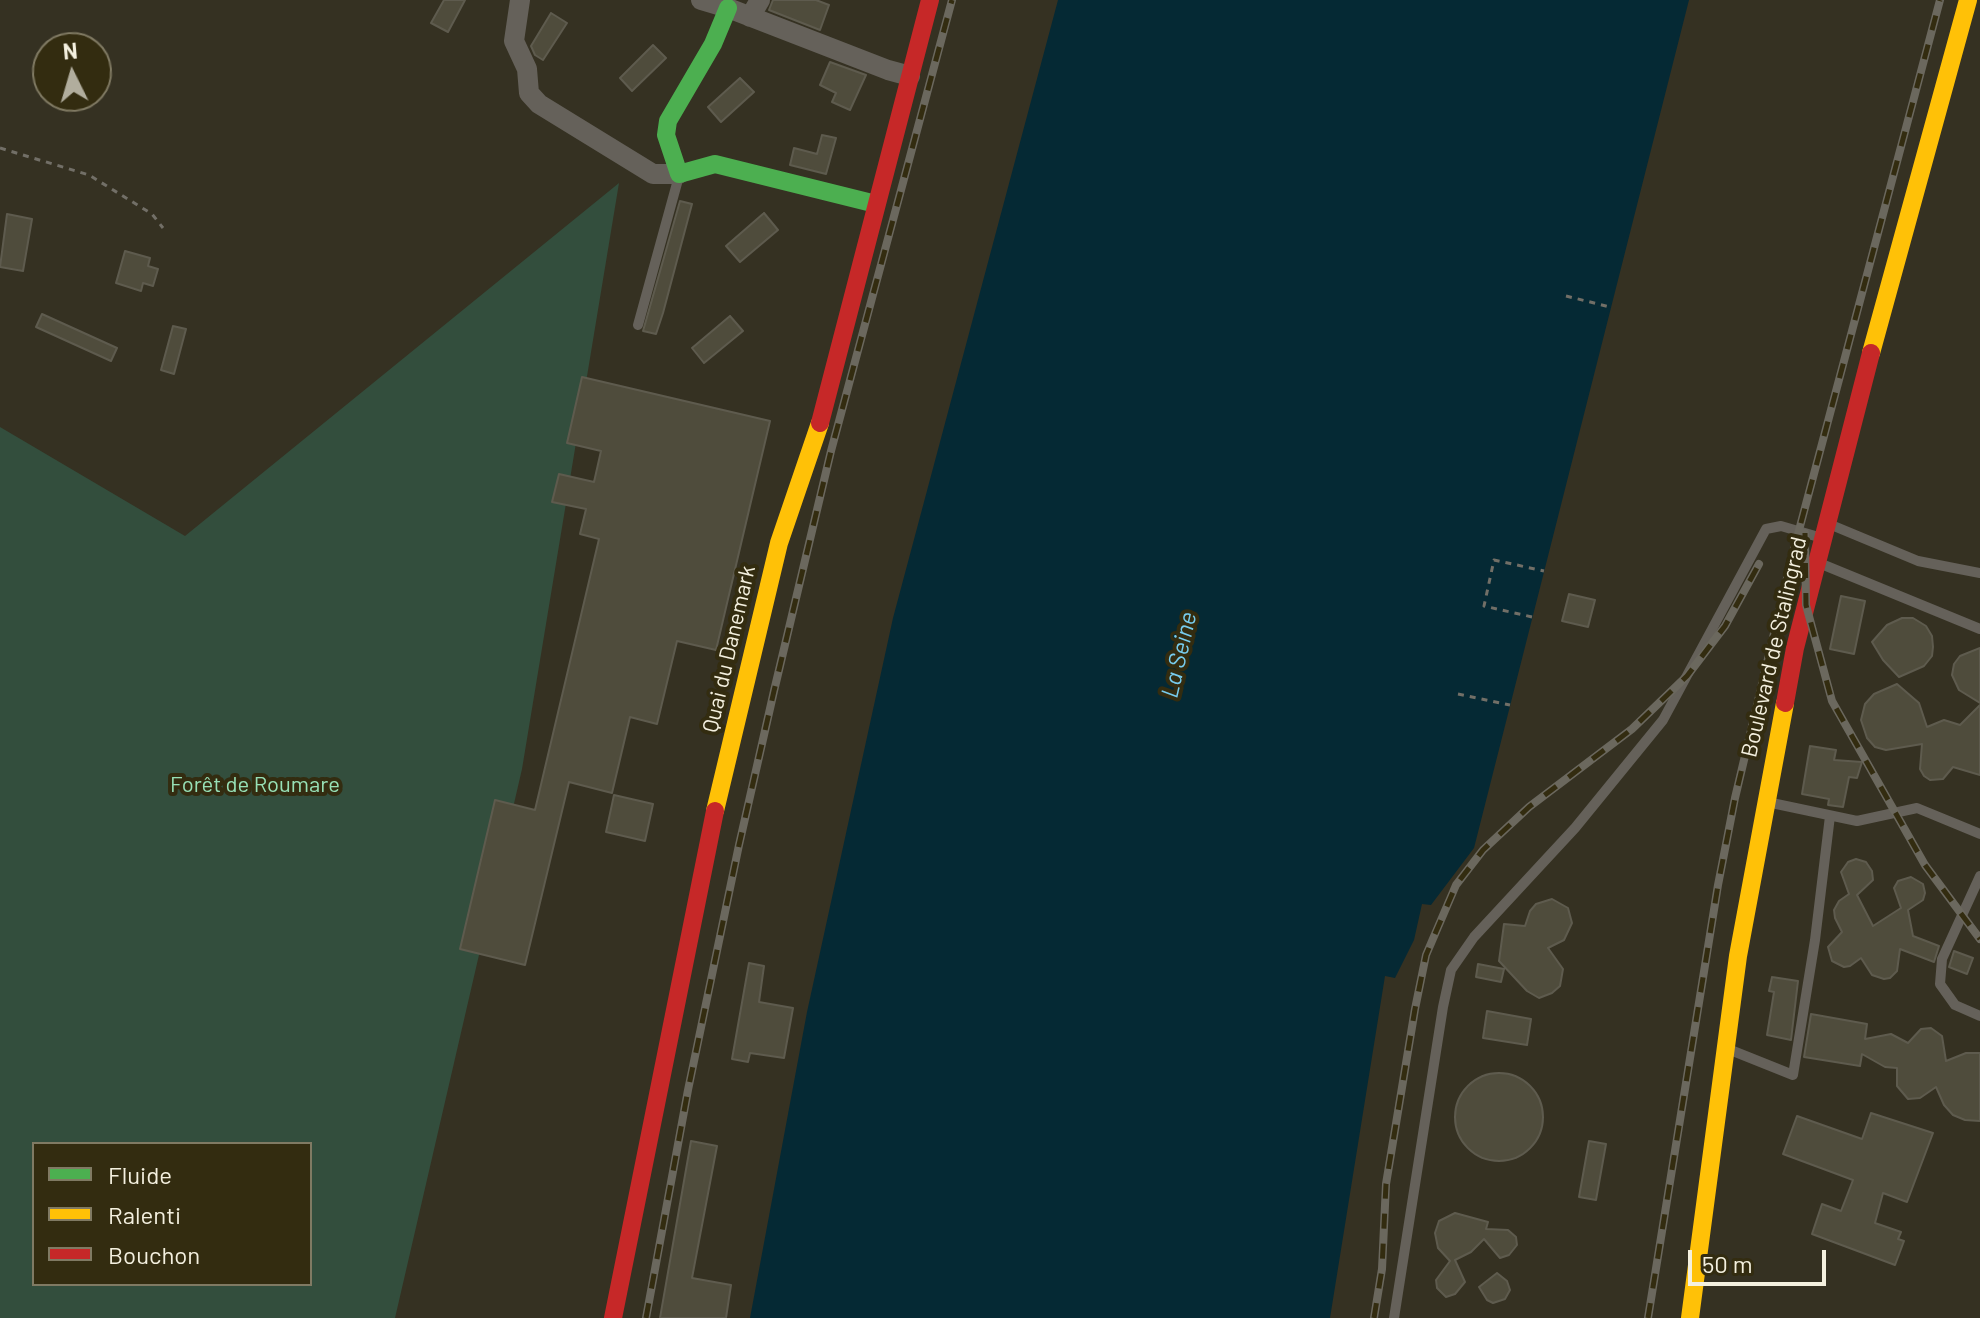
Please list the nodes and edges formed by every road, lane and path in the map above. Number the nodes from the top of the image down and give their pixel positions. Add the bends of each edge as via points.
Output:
1 (520, 0) edge
2 (701, 0) edge
3 (930, 0) edge
4 (1968, 0) edge
5 (728, 8) junction
6 (755, 9) edge
7 (910, 76) junction
8 (0, 148) edge
9 (679, 174) junction
10 (876, 204) junction
11 (163, 228) dead end
12 (1566, 296) dead end
13 (1610, 307) dead end
14 (638, 325) dead end
15 (1826, 531) junction
16 (1817, 562) junction
17 (1544, 571) dead end
18 (1980, 573) edge
19 (1532, 617) dead end
20 (1980, 629) edge
21 (1458, 694) dead end
22 (1510, 705) dead end
23 (1765, 802) junction
24 (1830, 816) junction
25 (1980, 834) edge
26 (1980, 876) edge
27 (1980, 1016) edge
28 (1726, 1048) junction
29 (613, 1318) edge
30 (1394, 1318) edge
31 (1690, 1318) edge

1 - 9 street via 514,41 527,69 529,93 539,104 653,174
2 - 5 street
3 - 7 street, Quai du Danemark
4 - 15 street, Boulevard de Stalingrad
5 - 6 street
5 - 9 street via 668,121 666,135
6 - 7 street
7 - 10 street, Quai du Danemark
8 - 11 path via 89,175 152,214
9 - 10 street via 715,164
9 - 14 lane
10 - 29 street, Quai du Danemark via 816,438 779,543 705,852
12 - 13 path
15 - 16 street, Boulevard de Stalingrad
15 - 18 lane via 1918,561
15 - 30 lane via 1766,529 1663,720 1451,970
16 - 20 lane
16 - 23 street, Boulevard de Stalingrad
17 - 19 path via 1494,560 1484,606
21 - 22 path
23 - 24 lane
23 - 28 street, Boulevard de Stalingrad
24 - 25 lane via 1857,821 1917,808
24 - 28 lane via 1793,1075
26 - 27 lane via 1942,959 1940,984 1955,1005
28 - 31 street, Boulevard de Stalingrad

